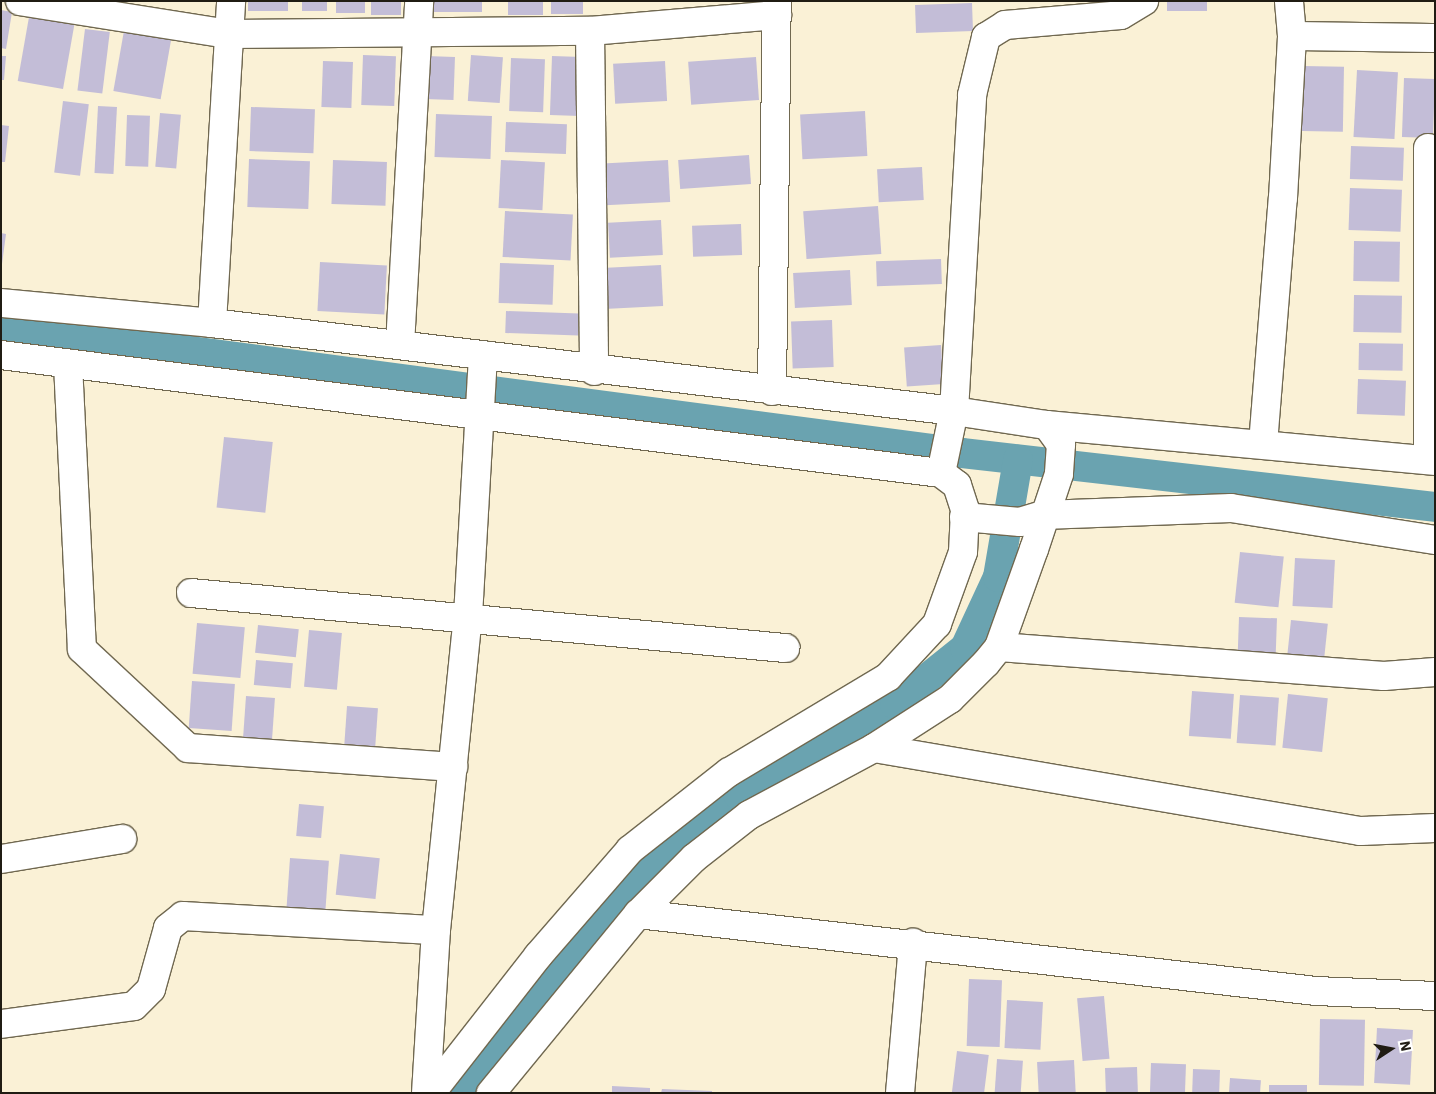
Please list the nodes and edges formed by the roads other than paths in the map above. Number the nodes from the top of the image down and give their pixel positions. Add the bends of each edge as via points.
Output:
1 (20, 1) edge
2 (231, 1) edge
3 (419, 1) edge
4 (1144, 1) edge
5 (1289, 1) edge
6 (777, 8) edge
7 (590, 31) junction
8 (230, 34) junction
9 (416, 34) junction
10 (1292, 36) junction
11 (1435, 38) edge
12 (1428, 148) dead end
13 (1, 303) edge
14 (212, 323) junction
15 (400, 345) junction
16 (1, 355) edge
17 (482, 362) junction
18 (68, 364) junction
19 (594, 371) junction
20 (772, 391) junction
21 (476, 411) junction
22 (1054, 434) junction
23 (1263, 444) junction
24 (947, 445) junction
25 (1432, 461) edge
26 (964, 517) junction
27 (1022, 519) junction
28 (1435, 540) edge
29 (191, 593) dead end
30 (468, 616) junction
31 (999, 646) junction
32 (785, 648) dead end
33 (1435, 672) edge
34 (874, 748) junction
35 (453, 766) junction
36 (1435, 828) edge
37 (122, 839) dead end
38 (1, 859) edge
39 (638, 914) junction
40 (436, 930) junction
41 (913, 943) junction
42 (1435, 996) edge
43 (1, 1024) edge
44 (426, 1093) edge
45 (431, 1093) edge
46 (491, 1093) edge
47 (900, 1093) edge

1 - 8 street
2 - 8 street
3 - 9 street
4 - 24 street via 1121,15 1005,25 986,38 972,95
5 - 10 street
6 - 7 street
6 - 20 street
7 - 9 street
7 - 19 street
8 - 9 street
8 - 14 street
9 - 15 street
10 - 11 street
10 - 23 street
12 - 25 street
13 - 14 street
14 - 15 street
15 - 17 street
16 - 18 street
17 - 19 street
17 - 21 street
18 - 21 street
18 - 35 street via 82,650 188,748
19 - 20 street
20 - 24 street
21 - 24 street
21 - 30 street
22 - 23 street
22 - 24 street
22 - 27 street via 1059,474
23 - 25 street
24 - 26 street
26 - 27 street
26 - 45 street via 964,552 937,624 888,677 729,772 630,850 538,956
27 - 28 street via 1231,508
27 - 31 street
29 - 30 street
30 - 32 street
30 - 35 street
31 - 33 street via 1384,676
31 - 34 street via 950,699
34 - 36 street via 1360,831
34 - 39 street via 749,815 694,858
35 - 40 street
37 - 38 street
39 - 41 street
39 - 46 street
40 - 43 street via 183,916 168,928 151,989 134,1006
40 - 44 street
41 - 42 street via 1316,991
41 - 47 street

